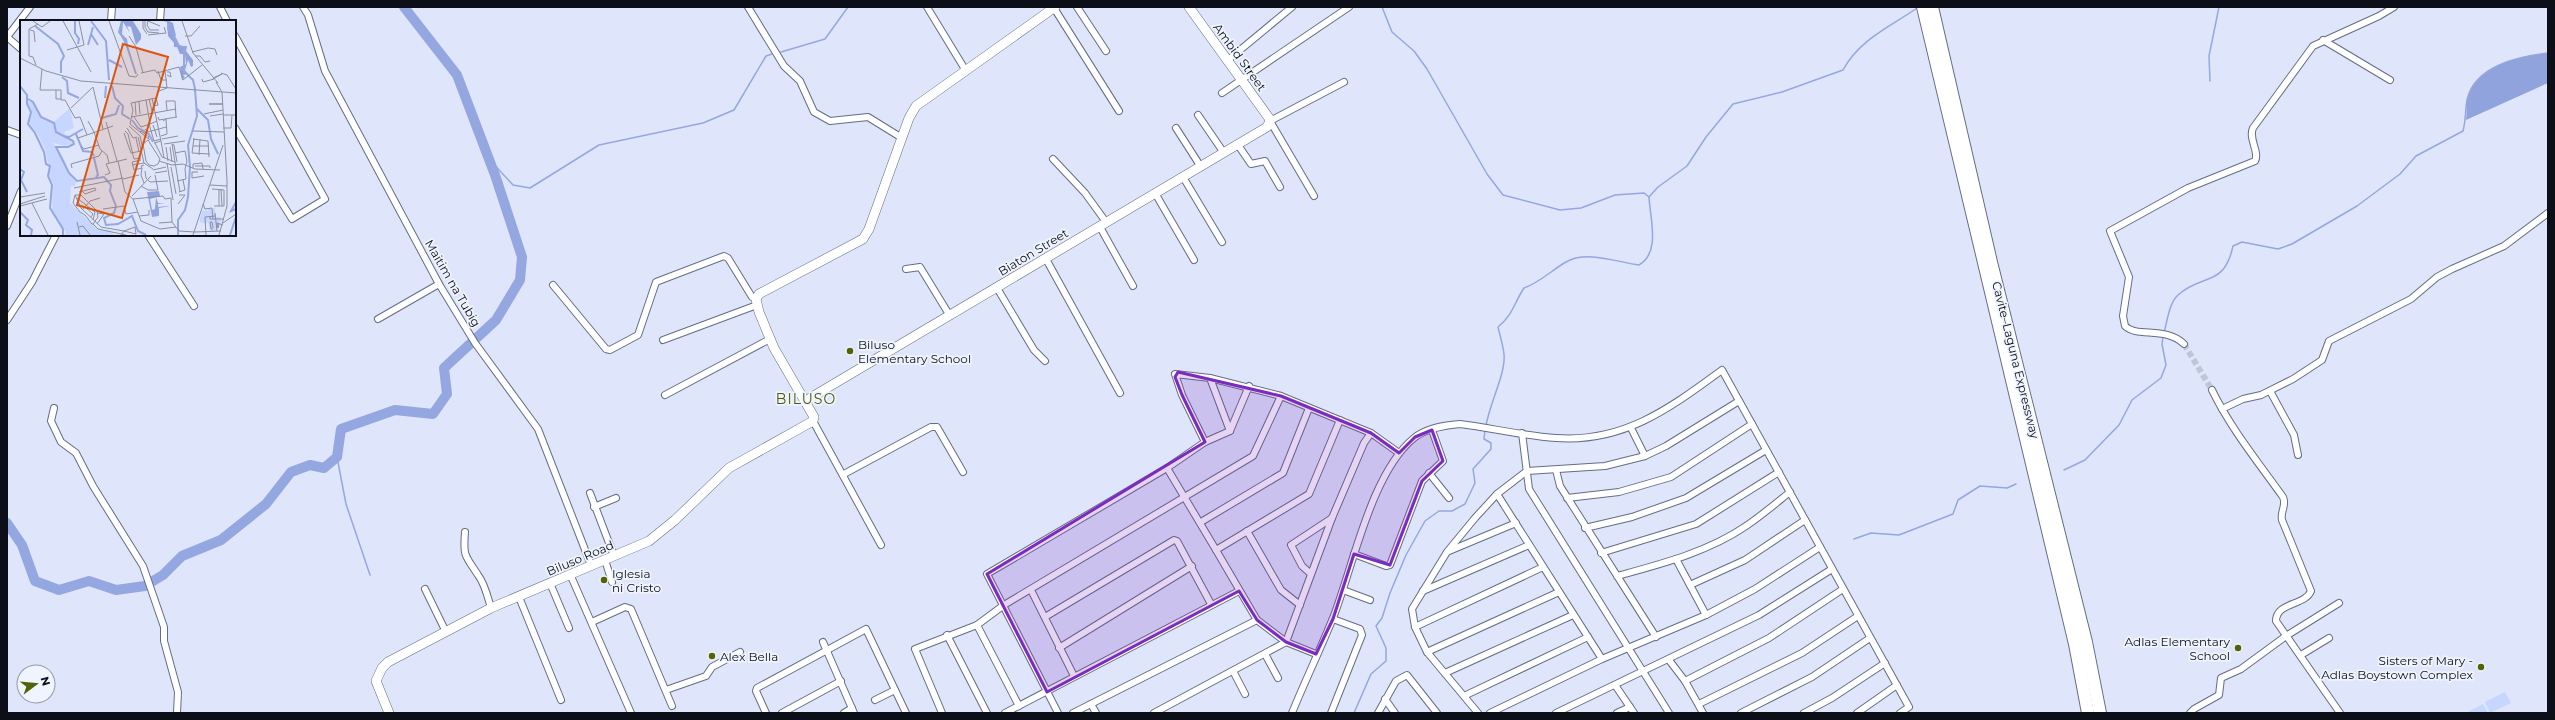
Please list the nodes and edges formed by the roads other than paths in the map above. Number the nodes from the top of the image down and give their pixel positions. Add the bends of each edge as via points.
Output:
1 (30, 7) edge
2 (112, 7) edge
3 (161, 7) edge
4 (220, 7) edge
5 (303, 7) edge
6 (748, 7) edge
7 (927, 7) edge
8 (1077, 7) edge
9 (1189, 7) edge
10 (1292, 7) edge
11 (1349, 7) edge
12 (2394, 7) edge
13 (1054, 8) edge
14 (1928, 8) edge
15 (20, 20) edge
16 (20, 20) edge
17 (111, 20) edge
18 (160, 20) edge
19 (225, 20) edge
20 (7, 37) edge
21 (236, 38) edge
22 (2323, 40) junction
23 (20, 48) edge
24 (1106, 51) dead end
25 (1228, 60) junction
26 (966, 71) junction
27 (1242, 80) junction
28 (2390, 80) dead end
29 (1344, 82) dead end
30 (1222, 93) dead end
31 (1119, 111) dead end
32 (1198, 116) dead end
33 (1270, 121) junction
34 (1176, 128) dead end
35 (7, 130) edge
36 (236, 130) edge
37 (20, 135) edge
38 (902, 138) junction
39 (1238, 145) junction
40 (1224, 153) junction
41 (1053, 159) dead end
42 (1201, 166) junction
43 (1183, 177) junction
44 (1280, 187) dead end
45 (1155, 193) junction
46 (20, 194) edge
47 (1314, 196) dead end
48 (2548, 213) edge
49 (1103, 224) junction
50 (7, 226) edge
51 (55, 236) edge
52 (149, 236) edge
53 (1222, 242) dead end
54 (1046, 259) junction
55 (1194, 260) dead end
56 (1987, 263) junction
57 (906, 269) dead end
58 (439, 284) junction
59 (553, 285) dead end
60 (1133, 286) dead end
61 (997, 288) junction
62 (757, 302) junction
63 (194, 306) dead end
64 (950, 316) junction
65 (378, 319) dead end
66 (7, 320) edge
67 (770, 339) junction
68 (663, 340) dead end
69 (2184, 344) tunnel mouth
70 (1045, 361) dead end
71 (1210, 378) junction
72 (1249, 386) junction
73 (2212, 390) tunnel mouth
74 (2270, 390) junction
75 (1120, 393) dead end
76 (665, 395) dead end
77 (1281, 396) junction
78 (805, 401) junction
79 (1739, 401) junction
80 (54, 408) dead end
81 (1309, 408) junction
82 (2222, 409) junction
83 (1340, 420) junction
84 (813, 421) junction
85 (1752, 424) junction
86 (1631, 428) junction
87 (1432, 430) junction
88 (1230, 431) junction
89 (1371, 433) junction
90 (1522, 433) junction
91 (1205, 442) junction
92 (1766, 450) junction
93 (1399, 453) junction
94 (2298, 455) dead end
95 (1645, 456) junction
96 (1167, 468) junction
97 (1556, 470) junction
98 (1526, 471) junction
99 (963, 472) dead end
100 (1779, 472) junction
101 (1430, 473) junction
102 (844, 474) junction
103 (1790, 492) junction
104 (590, 493) dead end
105 (1497, 494) junction
106 (1185, 496) junction
107 (616, 498) dead end
108 (1449, 498) dead end
109 (1567, 498) junction
110 (594, 507) junction
111 (1332, 518) junction
112 (1805, 520) junction
113 (1201, 522) junction
114 (1516, 522) junction
115 (1586, 528) junction
116 (1247, 531) junction
117 (465, 532) dead end
118 (882, 545) dead end
119 (1529, 545) junction
120 (1820, 547) junction
121 (1216, 550) junction
122 (1447, 552) junction
123 (1601, 553) junction
124 (1354, 554) junction
125 (614, 556) junction
126 (605, 560) junction
127 (1676, 560) junction
128 (591, 565) junction
129 (1192, 566) junction
130 (1543, 567) junction
131 (1832, 569) junction
132 (570, 574) junction
133 (1312, 574) junction
134 (1617, 576) junction
135 (612, 582) dead end
136 (550, 583) junction
137 (1690, 585) junction
138 (425, 589) dead end
139 (1844, 589) junction
140 (1031, 590) junction
141 (1343, 590) junction
142 (1239, 591) junction
143 (1423, 591) junction
144 (1559, 592) junction
145 (519, 597) junction
146 (1370, 600) dead end
147 (2339, 603) dead end
148 (1211, 604) junction
149 (1004, 605) junction
150 (1300, 605) junction
151 (492, 608) junction
152 (1573, 615) junction
153 (1706, 615) junction
154 (1858, 616) junction
155 (1045, 617) junction
156 (1333, 619) junction
157 (1256, 620) junction
158 (592, 622) junction
159 (977, 625) junction
160 (1415, 627) junction
161 (569, 628) dead end
162 (446, 632) junction
163 (947, 635) junction
164 (2286, 636) junction
165 (1588, 637) junction
166 (1656, 637) junction
167 (1870, 638) junction
168 (2329, 638) dead end
169 (823, 642) dead end
170 (1286, 642) junction
171 (1059, 648) junction
172 (1628, 648) junction
173 (826, 650) junction
174 (740, 652) dead end
175 (1427, 652) junction
176 (1265, 654) junction
177 (1316, 654) junction
178 (2301, 655) junction
179 (1602, 659) junction
180 (1669, 660) junction
181 (1885, 663) junction
182 (1233, 671) junction
183 (1445, 672) junction
184 (1642, 672) junction
185 (1074, 676) junction
186 (1278, 678) dead end
187 (840, 681) junction
188 (1685, 681) junction
189 (1615, 685) junction
190 (1897, 685) junction
191 (666, 690) junction
192 (895, 690) junction
193 (1047, 692) junction
194 (1245, 694) dead end
195 (1464, 696) junction
196 (1385, 699) junction
197 (561, 700) dead end
198 (875, 700) dead end
199 (1092, 704) junction
200 (1698, 704) junction
201 (672, 706) dead end
202 (1019, 706) junction
203 (1630, 707) junction
204 (853, 711) edge
205 (177, 713) edge
206 (389, 713) edge
207 (631, 713) edge
208 (766, 713) edge
209 (782, 713) edge
210 (844, 713) edge
211 (906, 713) edge
212 (942, 713) edge
213 (987, 713) edge
214 (1005, 713) edge
215 (1058, 713) edge
216 (1073, 713) edge
217 (1096, 713) edge
218 (1154, 713) edge
219 (1292, 713) edge
220 (1331, 713) edge
221 (1378, 713) edge
222 (1395, 713) edge
223 (1437, 713) edge
224 (1478, 713) edge
225 (1490, 713) edge
226 (1556, 713) edge
227 (1617, 713) edge
228 (1634, 713) edge
229 (1669, 713) edge
230 (1703, 713) edge
231 (1741, 713) edge
232 (1804, 713) edge
233 (1857, 713) edge
234 (1900, 713) edge
235 (2088, 713) edge
236 (2100, 713) edge
237 (2190, 713) edge
238 (2340, 713) edge

1 - 16 street
2 - 17 street
3 - 18 street
4 - 19 street
5 - 58 street, Maitim na Tubig via 308,15 325,71
6 - 38 street via 784,66 800,81 814,112 830,121 868,117
7 - 26 street
8 - 24 street
9 - 25 street, Ambid Street
10 - 25 street
11 - 27 street
12 - 22 street
13 - 26 street
13 - 31 street
14 - 56 highway, Cavite–Laguna Expressway
15 - 20 street
20 - 23 street
21 - 36 street via 325,199 292,218
22 - 28 street
22 - 69 street via 2313,46 2253,128 2251,136 2255,161 2188,188 2110,231 2129,276 2123,316 2125,326 2133,330 2170,335
25 - 27 street, Ambid Street
26 - 38 street via 916,106
27 - 30 street
27 - 33 street, Ambid Street
29 - 33 street
32 - 40 street
33 - 39 street, Biaton Street via 1267,127
33 - 47 street
34 - 42 street
35 - 37 street
38 - 62 street via 866,235 760,294
39 - 40 street, Biaton Street
39 - 44 street via 1251,164 1265,161
40 - 42 street, Biaton Street
41 - 49 street via 1084,193
42 - 43 street, Biaton Street
43 - 45 street, Biaton Street
43 - 53 street
45 - 49 street, Biaton Street
45 - 55 street
46 - 50 street
48 - 74 street via 2504,246 2437,277 2411,299 2329,341 2322,360
49 - 54 street, Biaton Street
49 - 60 street
51 - 66 street via 32,282
52 - 63 street
54 - 61 street, Biaton Street
54 - 75 street
56 - 235 highway, Cavite–Laguna Expressway via 2075,644
56 - 236 highway, Cavite–Laguna Expressway via 2086,642
57 - 64 street via 920,267
58 - 65 street
58 - 128 street, Maitim na Tubig via 475,343 538,429
59 - 62 street via 606,350 638,335 656,282 724,256 728,258
61 - 64 street, Biaton Street
61 - 70 street via 1034,350
62 - 67 street
62 - 68 street
64 - 78 street, Biaton Street
67 - 76 street
67 - 78 street
71 - 72 street
71 - 88 street
71 - 91 street via 1175,374 1182,395
72 - 77 street
72 - 88 street
73 - 82 street
74 - 82 street
74 - 94 street via 2294,436
77 - 81 street
77 - 106 street via 1253,456
78 - 84 street via 814,417
79 - 85 street
79 - 86 street via 1722,370 1658,415
79 - 95 street
80 - 205 street via 51,421 61,442 76,453 93,486 143,566 164,627 164,640 178,692
81 - 83 street
81 - 113 street via 1283,473
82 - 164 street via 2284,499 2282,520 2310,588 2307,596 2282,609 2276,617 2277,625
83 - 89 street
83 - 116 street via 1309,494
84 - 102 street
84 - 125 street, Biluso Road via 729,468 664,531 647,542
85 - 92 street
85 - 109 street via 1671,477 1620,492
86 - 90 street via 1578,439
86 - 95 street
87 - 90 street via 1460,424
87 - 93 street via 1415,437
87 - 101 street via 1443,461
88 - 91 street
89 - 93 street
89 - 111 street via 1364,443
90 - 98 street
91 - 96 street
92 - 100 street
92 - 115 street via 1686,498 1632,517
93 - 124 street via 1372,502
95 - 97 street via 1605,466
96 - 106 street
96 - 149 street via 988,572 987,576
97 - 98 street
97 - 109 street via 1560,486
98 - 105 street
98 - 172 street via 1529,489
99 - 102 street via 937,427 931,427
100 - 103 street
100 - 123 street via 1696,524
101 - 108 street
101 - 124 street via 1422,481 1390,565 1386,566
102 - 118 street
103 - 112 street
103 - 127 street via 1745,527
104 - 110 street
105 - 114 street
105 - 122 street
106 - 113 street
106 - 140 street
107 - 110 street
109 - 115 street
110 - 125 street
111 - 133 street
111 - 133 street via 1291,545 1302,566
112 - 120 street
112 - 137 street via 1745,560
113 - 121 street
114 - 119 street
114 - 122 street
115 - 123 street
116 - 121 street
116 - 150 street via 1281,590
117 - 151 street via 463,551 469,566 479,576
119 - 130 street
119 - 143 street
120 - 131 street
120 - 153 street via 1755,590
121 - 142 street
122 - 143 street
123 - 134 street
124 - 141 street
125 - 126 street, Biluso Road
126 - 128 street, Biluso Road
126 - 135 street
127 - 134 street
127 - 137 street
128 - 132 street, Biluso Road
129 - 148 street
129 - 155 street via 1177,540 1174,540
129 - 171 street
130 - 144 street
130 - 160 street
131 - 139 street
131 - 180 street via 1759,614
132 - 136 street, Biluso Road
132 - 158 street
133 - 150 street
134 - 166 street
136 - 145 street, Biluso Road
136 - 161 street
137 - 153 street
138 - 162 street
139 - 154 street
139 - 188 street via 1769,638
140 - 149 street
140 - 155 street
141 - 146 street
141 - 156 street
142 - 148 street
142 - 157 street
143 - 160 street via 1413,605
144 - 152 street
144 - 175 street
145 - 151 street, Biluso Road
145 - 197 street
147 - 164 street
148 - 185 street
149 - 159 street
149 - 193 street
150 - 170 street
151 - 162 street, Biluso Road
152 - 165 street
152 - 183 street
153 - 166 street
154 - 167 street
154 - 200 street via 1802,653
155 - 171 street
156 - 177 street
156 - 220 street via 1360,629 1362,635
157 - 170 street
157 - 199 street
158 - 191 street via 625,607 631,609
158 - 207 street
159 - 163 street
159 - 202 street
160 - 175 street
162 - 206 street, Biluso Road via 395,657 382,668 376,680
163 - 212 street via 916,648
163 - 213 street
164 - 178 street
164 - 237 street via 2241,669 2221,678 2219,695
165 - 179 street
165 - 195 street
166 - 172 street
167 - 181 street
167 - 231 street via 1812,677
168 - 178 street
169 - 173 street
170 - 176 street
170 - 177 street
171 - 185 street
172 - 179 street
172 - 184 street
173 - 187 street
173 - 192 street via 866,630
173 - 208 street via 757,688 756,692
174 - 191 street via 712,667 706,676
175 - 183 street
176 - 182 street
176 - 186 street
177 - 219 street
178 - 238 street
179 - 225 street
180 - 184 street
180 - 188 street
181 - 190 street
181 - 232 street
182 - 194 street
182 - 218 street
183 - 195 street
184 - 189 street
184 - 229 street
185 - 193 street
187 - 204 street
187 - 209 street
188 - 200 street
189 - 203 street
189 - 226 street
190 - 233 street
190 - 234 street via 1909,707
191 - 201 street
192 - 198 street
192 - 211 street
193 - 202 street
193 - 215 street
195 - 224 street
196 - 221 street
196 - 222 street
196 - 223 street via 1396,681 1407,675
199 - 216 street
199 - 217 street
200 - 230 street
202 - 214 street
203 - 227 street
203 - 228 street
204 - 210 street

